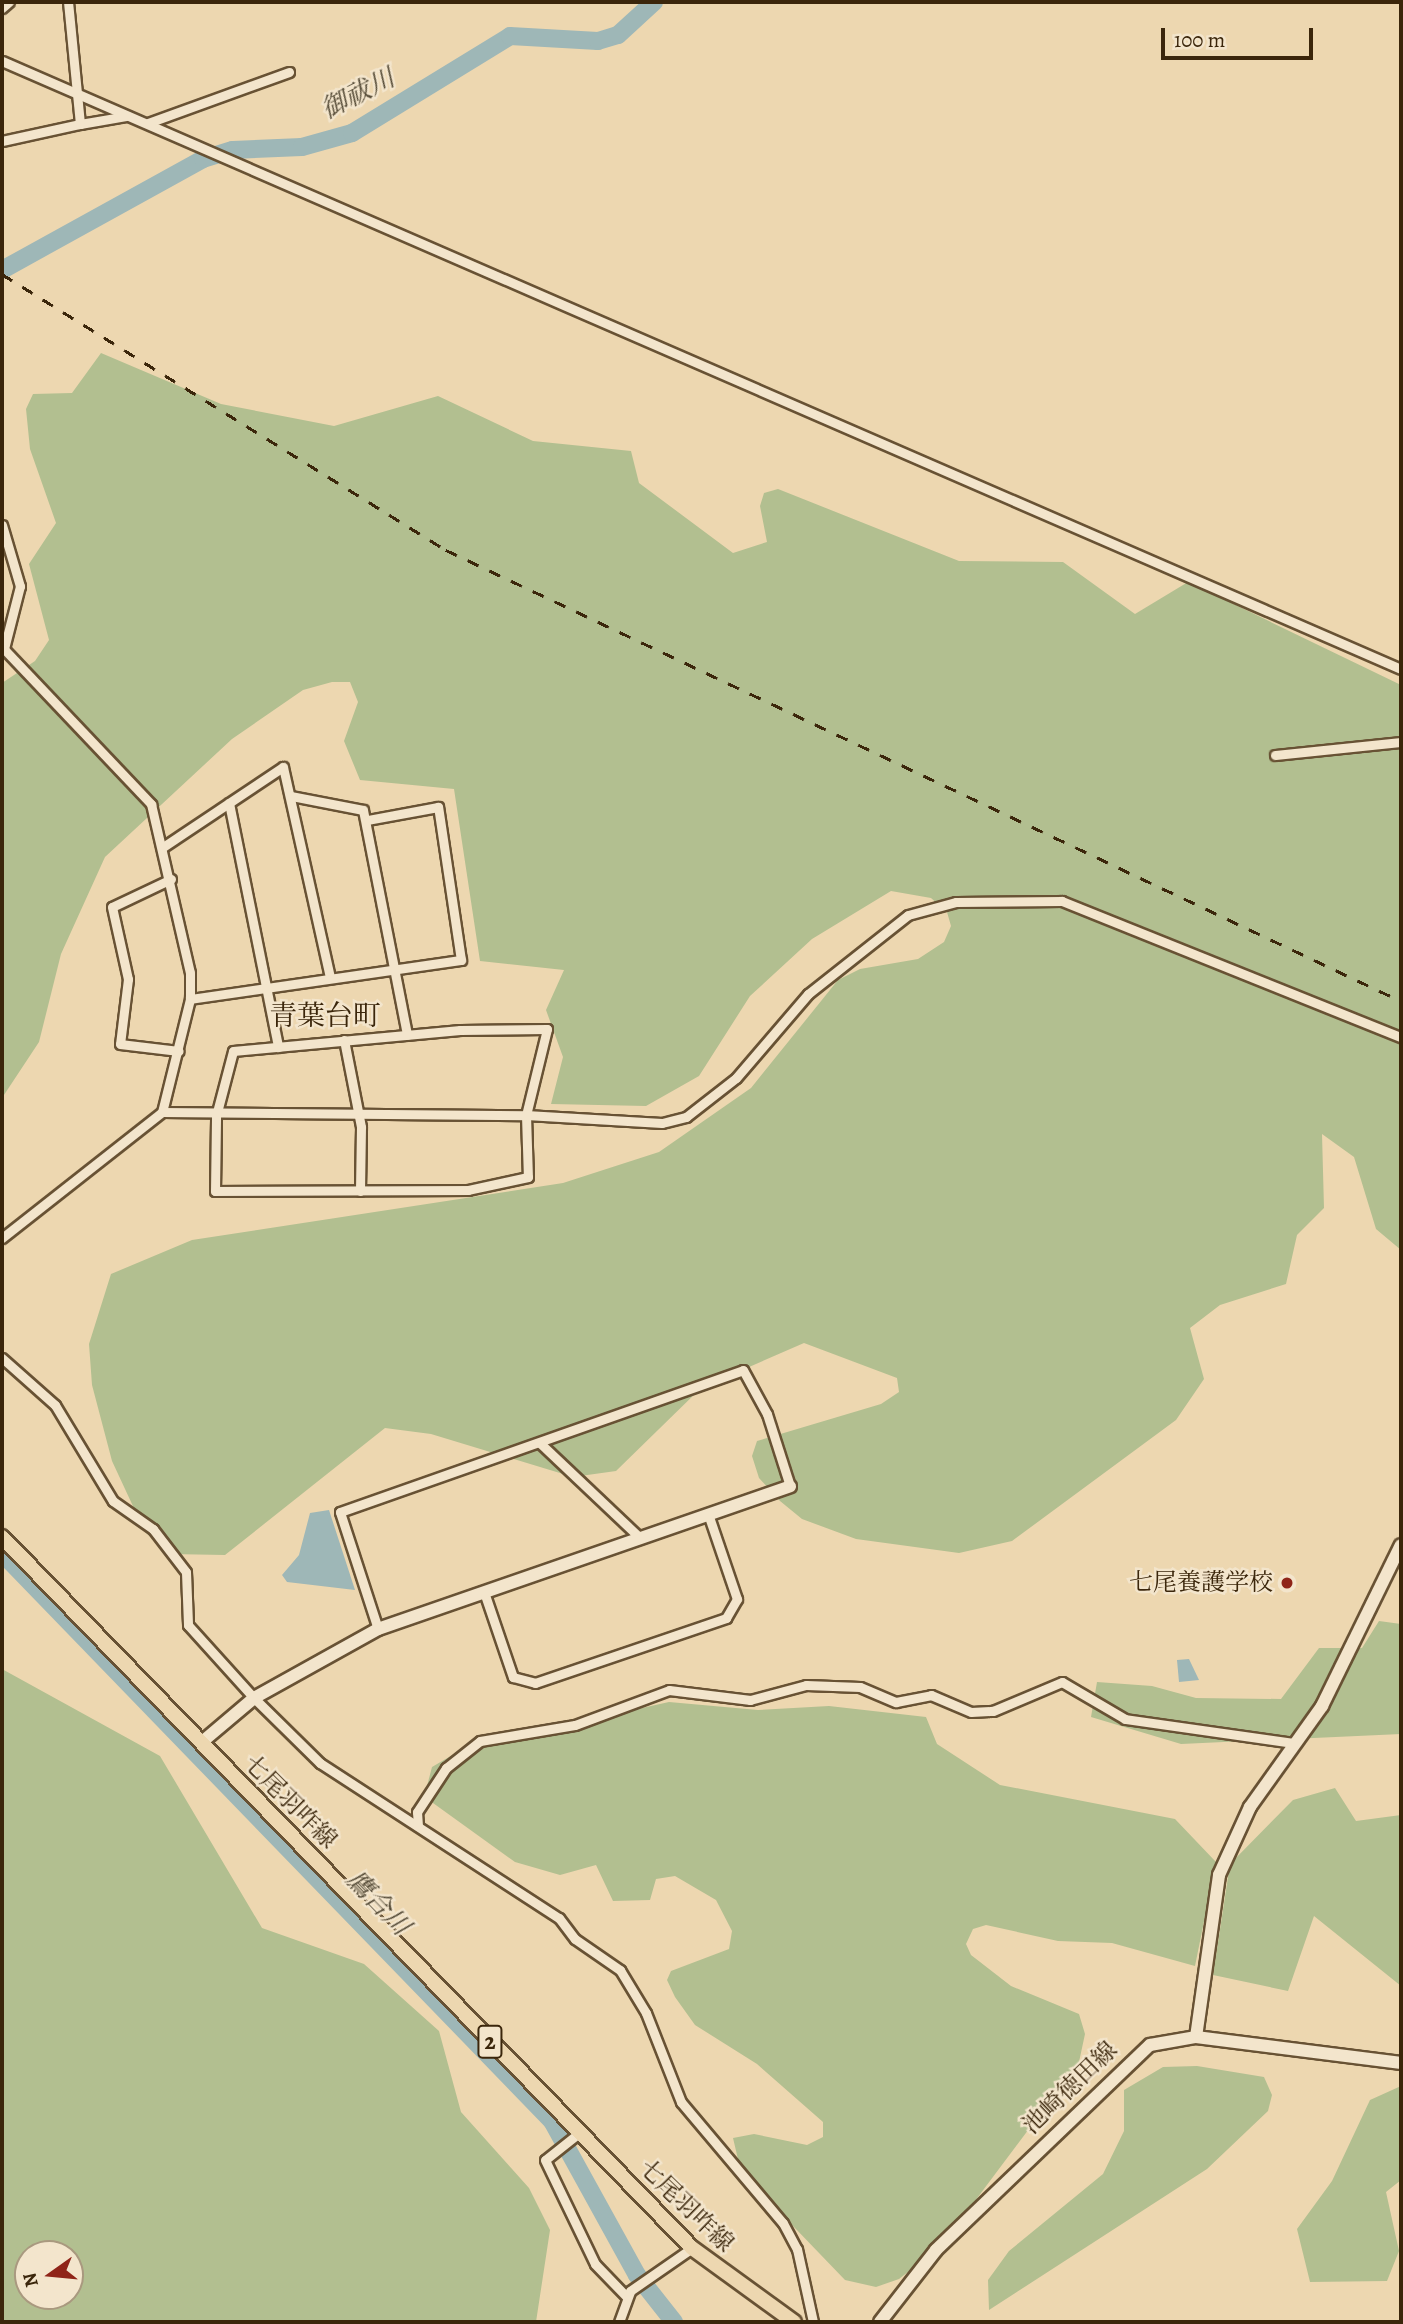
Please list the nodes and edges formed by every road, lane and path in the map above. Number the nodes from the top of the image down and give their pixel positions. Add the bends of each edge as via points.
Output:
1 (9, 2) edge
2 (68, 2) edge
3 (2, 8) edge
4 (2, 61) edge
5 (289, 72) dead end
6 (77, 94) junction
7 (129, 116) junction
8 (148, 123) junction
9 (80, 124) junction
10 (2, 141) edge
11 (2, 525) edge
12 (1401, 669) edge
13 (1401, 742) edge
14 (1275, 755) dead end
15 (290, 796) junction
16 (229, 803) junction
17 (368, 820) junction
18 (163, 847) junction
19 (171, 879) junction
20 (394, 970) junction
21 (330, 978) junction
22 (267, 986) junction
23 (190, 999) junction
24 (407, 1035) junction
25 (1401, 1037) edge
26 (344, 1040) junction
27 (278, 1047) junction
28 (179, 1051) junction
29 (162, 1112) junction
30 (360, 1115) junction
31 (526, 1115) junction
32 (216, 1116) junction
33 (360, 1191) junction
34 (2, 1238) edge
35 (2, 1358) edge
36 (540, 1443) junction
37 (790, 1486) joint
38 (708, 1514) junction
39 (2, 1537) edge
40 (640, 1538) junction
41 (1401, 1545) edge
42 (484, 1592) junction
43 (378, 1629) junction
44 (254, 1698) junction
45 (202, 1742) junction
46 (1294, 1743) junction
47 (418, 1826) junction
48 (1196, 2037) junction
49 (1401, 2063) edge
50 (578, 2133) junction
51 (692, 2248) junction
52 (627, 2297) junction
53 (619, 2322) edge
54 (794, 2322) edge
55 (813, 2322) edge
56 (880, 2322) edge

1 - 3 street
2 - 6 street
4 - 6 street
5 - 8 street
6 - 7 street
6 - 9 street
7 - 8 street
7 - 9 street
8 - 12 street
9 - 10 street
11 - 18 street via 20,586 4,649 151,804
13 - 14 street
15 - 16 street via 283,767
15 - 17 street via 359,806
15 - 21 street
16 - 18 street
16 - 22 street
17 - 20 street
17 - 20 street via 438,807 460,960
18 - 19 street
19 - 23 street
19 - 28 street via 112,907 128,979 120,1044
20 - 21 street
20 - 24 street
21 - 22 street
22 - 23 street
22 - 27 street
23 - 28 street
24 - 26 street
24 - 31 street via 547,1029
25 - 31 street via 1062,901 956,902 908,915 808,994 736,1078 686,1117 662,1123
26 - 27 street
26 - 30 street
27 - 32 street via 233,1051
28 - 29 street
29 - 32 street
29 - 34 street
30 - 31 street
30 - 32 street
30 - 33 street
31 - 33 street via 528,1177 468,1190
32 - 33 street via 215,1191
35 - 44 street via 55,1405 113,1501 153,1529 186,1572 188,1625
36 - 37 street via 743,1370 767,1415
36 - 40 street
36 - 43 street via 340,1512
37 - 38 street
38 - 40 street
38 - 42 street via 737,1598 726,1618 535,1683 513,1677
39 - 45 main road, 七尾羽咋線 / 2
40 - 42 street
41 - 46 street via 1322,1706
42 - 43 street
43 - 44 street
44 - 45 street
44 - 47 street via 320,1763
45 - 50 main road, 七尾羽咋線 / 2
46 - 47 street via 1125,1719 1062,1682 993,1711 971,1712 931,1695 896,1702 860,1687 806,1685 750,1700 669,1690 575,1725 481,1741 446,1768 417,1812
46 - 48 street via 1250,1807 1219,1875
47 - 55 street via 559,1918 575,1939 620,1970 651,2022 681,2102 793,2240
48 - 49 street, 池崎徳田線
48 - 56 street, 池崎徳田線 via 1169,2039 1131,2057 936,2250
50 - 51 main road, 七尾羽咋線 / 2
50 - 52 street via 545,2160 595,2264
51 - 52 street
51 - 54 main road, 七尾羽咋線 / 2
52 - 53 street

